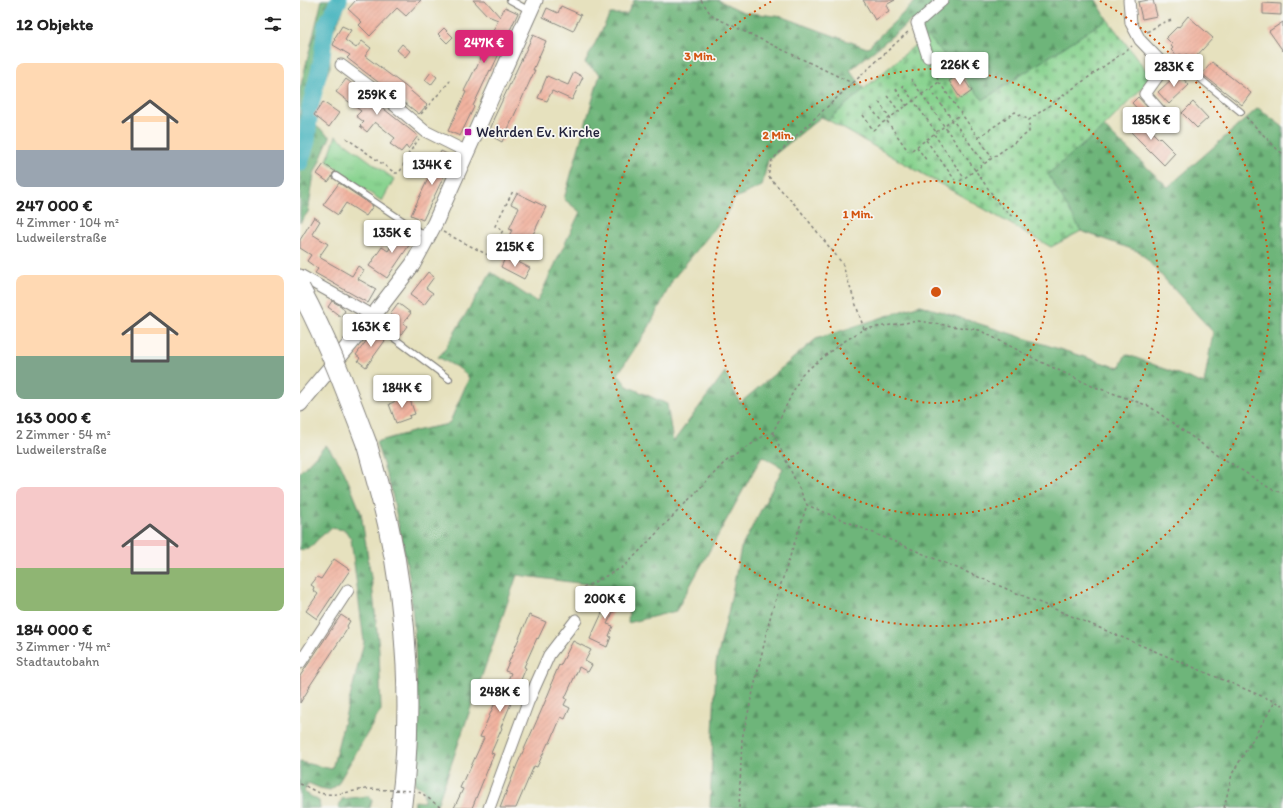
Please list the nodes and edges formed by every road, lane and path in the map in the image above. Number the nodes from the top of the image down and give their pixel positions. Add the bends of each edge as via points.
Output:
1 (510, 0) edge
2 (701, 0) edge
3 (943, 0) edge
4 (1129, 0) edge
5 (533, 5) edge
6 (1172, 20) dead end
7 (917, 23) junction
8 (1139, 38) junction
9 (928, 57) joint
10 (341, 65) dead end
11 (1165, 66) junction
12 (911, 79) dead end
13 (450, 81) dead end
14 (939, 82) junction
15 (852, 84) junction
16 (902, 85) dead end
17 (896, 89) dead end
18 (930, 89) junction
19 (922, 95) junction
20 (887, 96) dead end
21 (914, 101) junction
22 (879, 102) dead end
23 (907, 106) junction
24 (871, 108) dead end
25 (899, 111) junction
26 (1241, 112) joint
27 (961, 114) junction
28 (863, 115) dead end
29 (890, 118) junction
30 (1166, 118) dead end
31 (887, 120) junction
32 (953, 120) junction
33 (1029, 120) junction
34 (414, 122) junction
35 (883, 124) junction
36 (944, 127) junction
37 (425, 130) junction
38 (936, 132) junction
39 (934, 134) junction
40 (978, 137) junction
41 (346, 138) dead end
42 (926, 140) junction
43 (916, 147) junction
44 (912, 150) dead end
45 (908, 151) dead end
46 (467, 152) junction
47 (1283, 154) edge
48 (992, 158) junction
49 (927, 161) dead end
50 (984, 164) junction
51 (975, 170) junction
52 (336, 176) dead end
53 (964, 178) junction
54 (955, 180) dead end
55 (960, 181) dead end
56 (512, 191) dead end
57 (1014, 218) dead end
58 (430, 232) junction
59 (300, 275) edge
60 (300, 289) edge
61 (300, 316) edge
62 (371, 318) junction
63 (864, 329) junction
64 (449, 379) dead end
65 (300, 404) edge
66 (773, 432) junction
67 (361, 447) junction
68 (1283, 492) edge
69 (807, 505) junction
70 (348, 590) dead end
71 (576, 620) joint
72 (300, 663) edge
73 (1275, 702) junction
74 (1283, 705) edge
75 (300, 784) edge
76 (388, 808) edge
77 (401, 808) edge
78 (441, 808) edge
79 (489, 808) edge
80 (739, 808) edge
81 (1224, 808) edge

1 - 5 lane
2 - 15 path via 712,16
3 - 7 street
4 - 8 street via 1131,23
5 - 46 main road
6 - 8 path via 1162,23
7 - 9 street
7 - 15 path
8 - 11 street
8 - 33 path
9 - 14 path
10 - 34 street
11 - 26 lane via 1176,59
11 - 30 street via 1145,94
12 - 19 path
13 - 34 path
14 - 18 path
14 - 27 path
15 - 63 path via 772,160 768,176 799,209 842,263
16 - 21 path
17 - 23 path
18 - 19 path
18 - 32 path
19 - 21 path
19 - 36 path
20 - 25 path
21 - 23 path
21 - 38 path
22 - 29 path
23 - 25 path
24 - 35 path
25 - 29 path
26 - 47 path
27 - 32 path
27 - 40 path
28 - 35 path via 873,130
29 - 31 path
31 - 35 path
31 - 45 path
32 - 36 path
32 - 50 path
33 - 40 path via 1015,112
33 - 48 path via 1029,132
34 - 37 street
36 - 38 path
36 - 51 path
37 - 41 path via 401,170 395,174
37 - 46 street
38 - 39 path
39 - 42 path
39 - 53 path
40 - 48 path
42 - 43 path
42 - 54 path
43 - 44 path
43 - 49 path
46 - 58 main road
48 - 50 path
50 - 51 path
51 - 53 path
51 - 57 path via 999,204
52 - 58 lane
53 - 55 path
56 - 58 path via 495,226 502,230 490,256
58 - 62 main road via 413,264
59 - 62 street
60 - 67 highway, bridge via 341,376
61 - 67 highway
62 - 64 lane
62 - 65 main road
63 - 66 path via 802,374
63 - 68 path via 918,322 979,330 1092,386 1149,406 1210,450 1271,489
66 - 69 path
66 - 71 path via 764,435 724,462 625,566 583,588
67 - 76 highway via 388,594 393,658 393,752
67 - 77 highway via 388,524 400,594 406,656 407,711
69 - 73 path
69 - 80 path via 771,614 742,739
70 - 72 street
71 - 79 street via 549,655 528,702
73 - 74 path
73 - 81 path via 1232,774
75 - 78 path, bridge via 320,793 332,794 365,789 414,791 423,794

